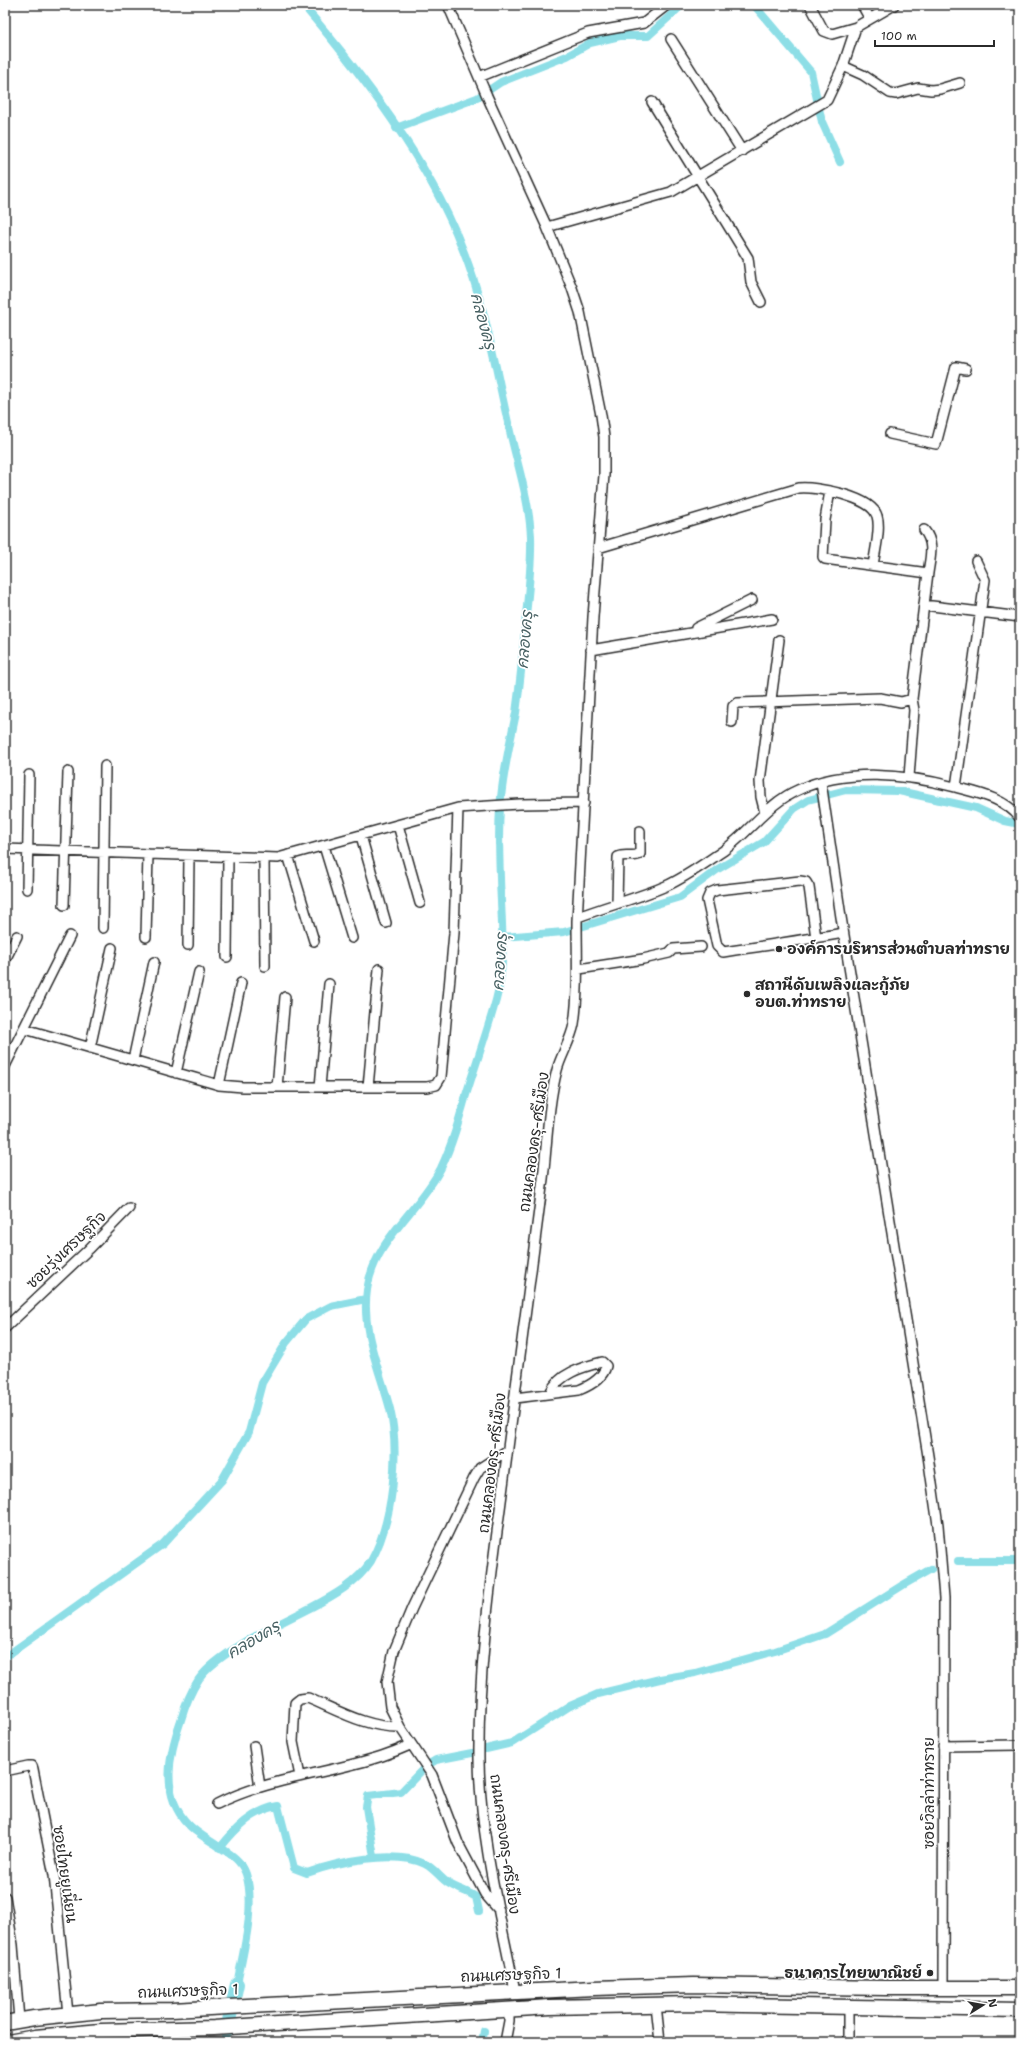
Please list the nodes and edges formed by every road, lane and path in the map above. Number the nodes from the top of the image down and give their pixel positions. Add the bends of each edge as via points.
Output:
1 (448, 5) edge
2 (667, 5) edge
3 (810, 5) edge
4 (862, 5) edge
5 (894, 5) edge
6 (870, 19) junction
7 (856, 27) junction
8 (671, 39) dead end
9 (843, 66) junction
10 (481, 81) junction
11 (960, 83) dead end
12 (652, 102) dead end
13 (742, 151) junction
14 (698, 178) junction
15 (547, 227) junction
16 (761, 302) dead end
17 (966, 369) dead end
18 (890, 434) dead end
19 (830, 491) junction
20 (924, 530) dead end
21 (598, 548) junction
22 (976, 561) dead end
23 (874, 565) junction
24 (928, 574) junction
25 (752, 600) dead end
26 (924, 605) junction
27 (982, 611) junction
28 (1020, 617) edge
29 (772, 618) dead end
30 (690, 632) junction
31 (779, 640) dead end
32 (591, 650) junction
33 (912, 699) junction
34 (771, 702) junction
35 (732, 722) dead end
36 (105, 766) dead end
37 (68, 772) dead end
38 (29, 775) dead end
39 (909, 777) junction
40 (821, 784) junction
41 (956, 788) junction
42 (584, 803) junction
43 (458, 808) junction
44 (765, 814) junction
45 (1019, 816) edge
46 (398, 825) junction
47 (640, 831) dead end
48 (361, 836) junction
49 (324, 846) junction
50 (5, 850) edge
51 (27, 851) junction
52 (66, 851) junction
53 (104, 852) junction
54 (148, 854) junction
55 (288, 855) junction
56 (189, 856) junction
57 (228, 857) junction
58 (264, 858) junction
59 (26, 889) dead end
60 (420, 903) dead end
61 (617, 903) junction
62 (64, 905) dead end
63 (578, 919) junction
64 (386, 923) dead end
65 (103, 928) dead end
66 (843, 933) junction
67 (17, 936) dead end
68 (70, 936) dead end
69 (146, 937) dead end
70 (352, 938) dead end
71 (816, 938) junction
72 (314, 941) dead end
73 (188, 945) dead end
74 (701, 947) dead end
75 (112, 948) dead end
76 (226, 957) dead end
77 (5, 960) edge
78 (154, 962) dead end
79 (265, 966) dead end
80 (579, 969) junction
81 (379, 970) dead end
82 (199, 972) dead end
83 (241, 983) dead end
84 (329, 984) dead end
85 (285, 997) dead end
86 (25, 1030) junction
87 (5, 1044) edge
88 (90, 1048) junction
89 (14, 1049) junction
90 (133, 1060) junction
91 (5, 1066) edge
92 (176, 1073) junction
93 (219, 1085) junction
94 (277, 1087) junction
95 (320, 1087) junction
96 (368, 1087) junction
97 (129, 1208) dead end
98 (5, 1328) edge
99 (550, 1393) junction
100 (515, 1398) junction
101 (508, 1450) junction
102 (400, 1727) junction
103 (410, 1745) junction
104 (1020, 1745) edge
105 (254, 1746) dead end
106 (943, 1746) junction
107 (5, 1771) edge
108 (300, 1776) junction
109 (260, 1786) junction
110 (217, 1804) dead end
111 (5, 1897) edge
112 (500, 1910) junction
113 (886, 1988) junction
114 (1020, 1988) edge
115 (918, 1989) junction
116 (943, 1989) junction
117 (515, 1991) junction
118 (656, 2005) junction
119 (848, 2008) junction
120 (886, 2008) junction
121 (918, 2008) junction
122 (509, 2009) junction
123 (1020, 2010) edge
124 (68, 2014) junction
125 (19, 2020) junction
126 (5, 2023) edge
127 (8, 2042) edge
128 (505, 2042) edge
129 (660, 2042) edge
130 (848, 2042) edge

1 - 10 street, ถนนคลองครุ-ศรีเมือง
2 - 10 street via 644,23 588,33
3 - 7 street via 827,33
4 - 6 street
5 - 6 street
6 - 7 street
7 - 9 street
8 - 13 street
9 - 11 street via 896,94 918,88 931,90
9 - 13 street via 827,100
10 - 15 street, ถนนคลองครุ-ศรีเมือง
12 - 14 street
13 - 14 street
14 - 15 street via 671,192
14 - 16 street via 748,258 751,282
15 - 21 street, ถนนคลองครุ-ศรีเมือง via 577,301 600,408 604,455
17 - 18 street via 956,367 936,444
19 - 21 street via 799,488
19 - 23 street via 873,509 877,516
19 - 23 street via 823,557
20 - 24 street via 931,539 932,546
21 - 32 street, ถนนคลองครุ-ศรีเมือง
22 - 27 street via 985,580
23 - 24 street
24 - 26 street
25 - 30 street
26 - 27 street
26 - 33 street
27 - 28 street
27 - 41 street
29 - 30 street
30 - 32 street
31 - 34 street
32 - 42 street, ถนนคลองครุ-ศรีเมือง
33 - 34 street via 901,702 880,698
33 - 39 street via 914,710
34 - 35 street via 735,704
34 - 44 street via 760,781
36 - 53 street
37 - 52 street
38 - 51 street
39 - 40 street via 846,776
39 - 41 street
40 - 44 street via 797,790
40 - 66 street, ซอยวิลล่าท่าทราย
41 - 45 street via 992,798
42 - 43 street
42 - 63 street, ถนนคลองครุ-ศรีเมือง
43 - 46 street
43 - 96 street via 454,933 441,1077 436,1084 427,1087
44 - 61 street via 728,847 681,878
46 - 48 street
46 - 60 street
47 - 61 street via 640,854 622,854 618,857
48 - 49 street
48 - 64 street
49 - 55 street
49 - 70 street
50 - 51 street
51 - 52 street
51 - 59 street
52 - 53 street
52 - 62 street
53 - 54 street
53 - 65 street
54 - 56 street
54 - 69 street
55 - 58 street
55 - 72 street
56 - 57 street
56 - 73 street
57 - 58 street
57 - 76 street
58 - 79 street
61 - 63 street
63 - 80 street, ถนนคลองครุ-ศรีเมือง
66 - 71 street
66 - 106 street, ซอยวิลล่าท่าทราย via 938,1525 944,1598
67 - 77 street
68 - 86 street
71 - 71 street via 723,952 717,946 708,900 710,893 717,890 806,882 809,887
74 - 80 street via 673,949 669,953 643,960
75 - 88 street
78 - 90 street
80 - 100 street, ถนนคลองครุ-ศรีเมือง via 573,1027 557,1070 549,1119
81 - 96 street
82 - 92 street
83 - 93 street
84 - 95 street
85 - 94 street
86 - 88 street
86 - 89 street
87 - 89 street
88 - 90 street
89 - 91 street
90 - 92 street
92 - 93 street
93 - 94 street
94 - 95 street
95 - 96 street
97 - 98 street, ซอยรุ่งเศรษฐกิจ
99 - 99 street via 553,1386 565,1375 602,1362 606,1366 604,1372 589,1386 579,1390
99 - 100 street
100 - 101 street, ถนนคลองครุ-ศรีเมือง
101 - 102 street via 480,1468 474,1478 394,1651 387,1682 390,1707
101 - 112 street, ถนนคลองครุ-ศรีเมือง via 488,1604 479,1738 480,1783 488,1849
102 - 103 street
102 - 108 street via 368,1724 308,1698 300,1699 295,1703 293,1742
103 - 108 street via 382,1756
103 - 112 street via 432,1775 458,1843 484,1894
104 - 106 street
105 - 109 street
106 - 116 street, ซอยวิลล่าท่าทราย
107 - 124 street, ซอยไทยยูเนี่ยน via 28,1766 32,1766 33,1769 54,1875
108 - 109 street
109 - 110 street via 235,1794
111 - 125 street via 13,1944
112 - 117 street, ถนนคลองครุ-ศรีเมือง
113 - 115 main road, ถนนเศรษฐกิจ 1
113 - 117 main road, ถนนเศรษฐกิจ 1 via 694,1985
113 - 120 main road via 896,1992 900,1999 893,2006
114 - 116 main road, ถนนเศรษฐกิจ 1
115 - 116 main road, ถนนเศรษฐกิจ 1
115 - 121 main road via 908,1995 907,1999 911,2005
117 - 124 main road, ถนนเศรษฐกิจ 1
118 - 119 main road
118 - 122 main road
118 - 129 street
119 - 120 main road
119 - 130 street
120 - 121 main road
121 - 123 main road
122 - 127 main road via 218,2027 100,2031
122 - 128 street
124 - 125 main road, ถนนเศรษฐกิจ 1
125 - 126 main road, ถนนเศรษฐกิจ 1

